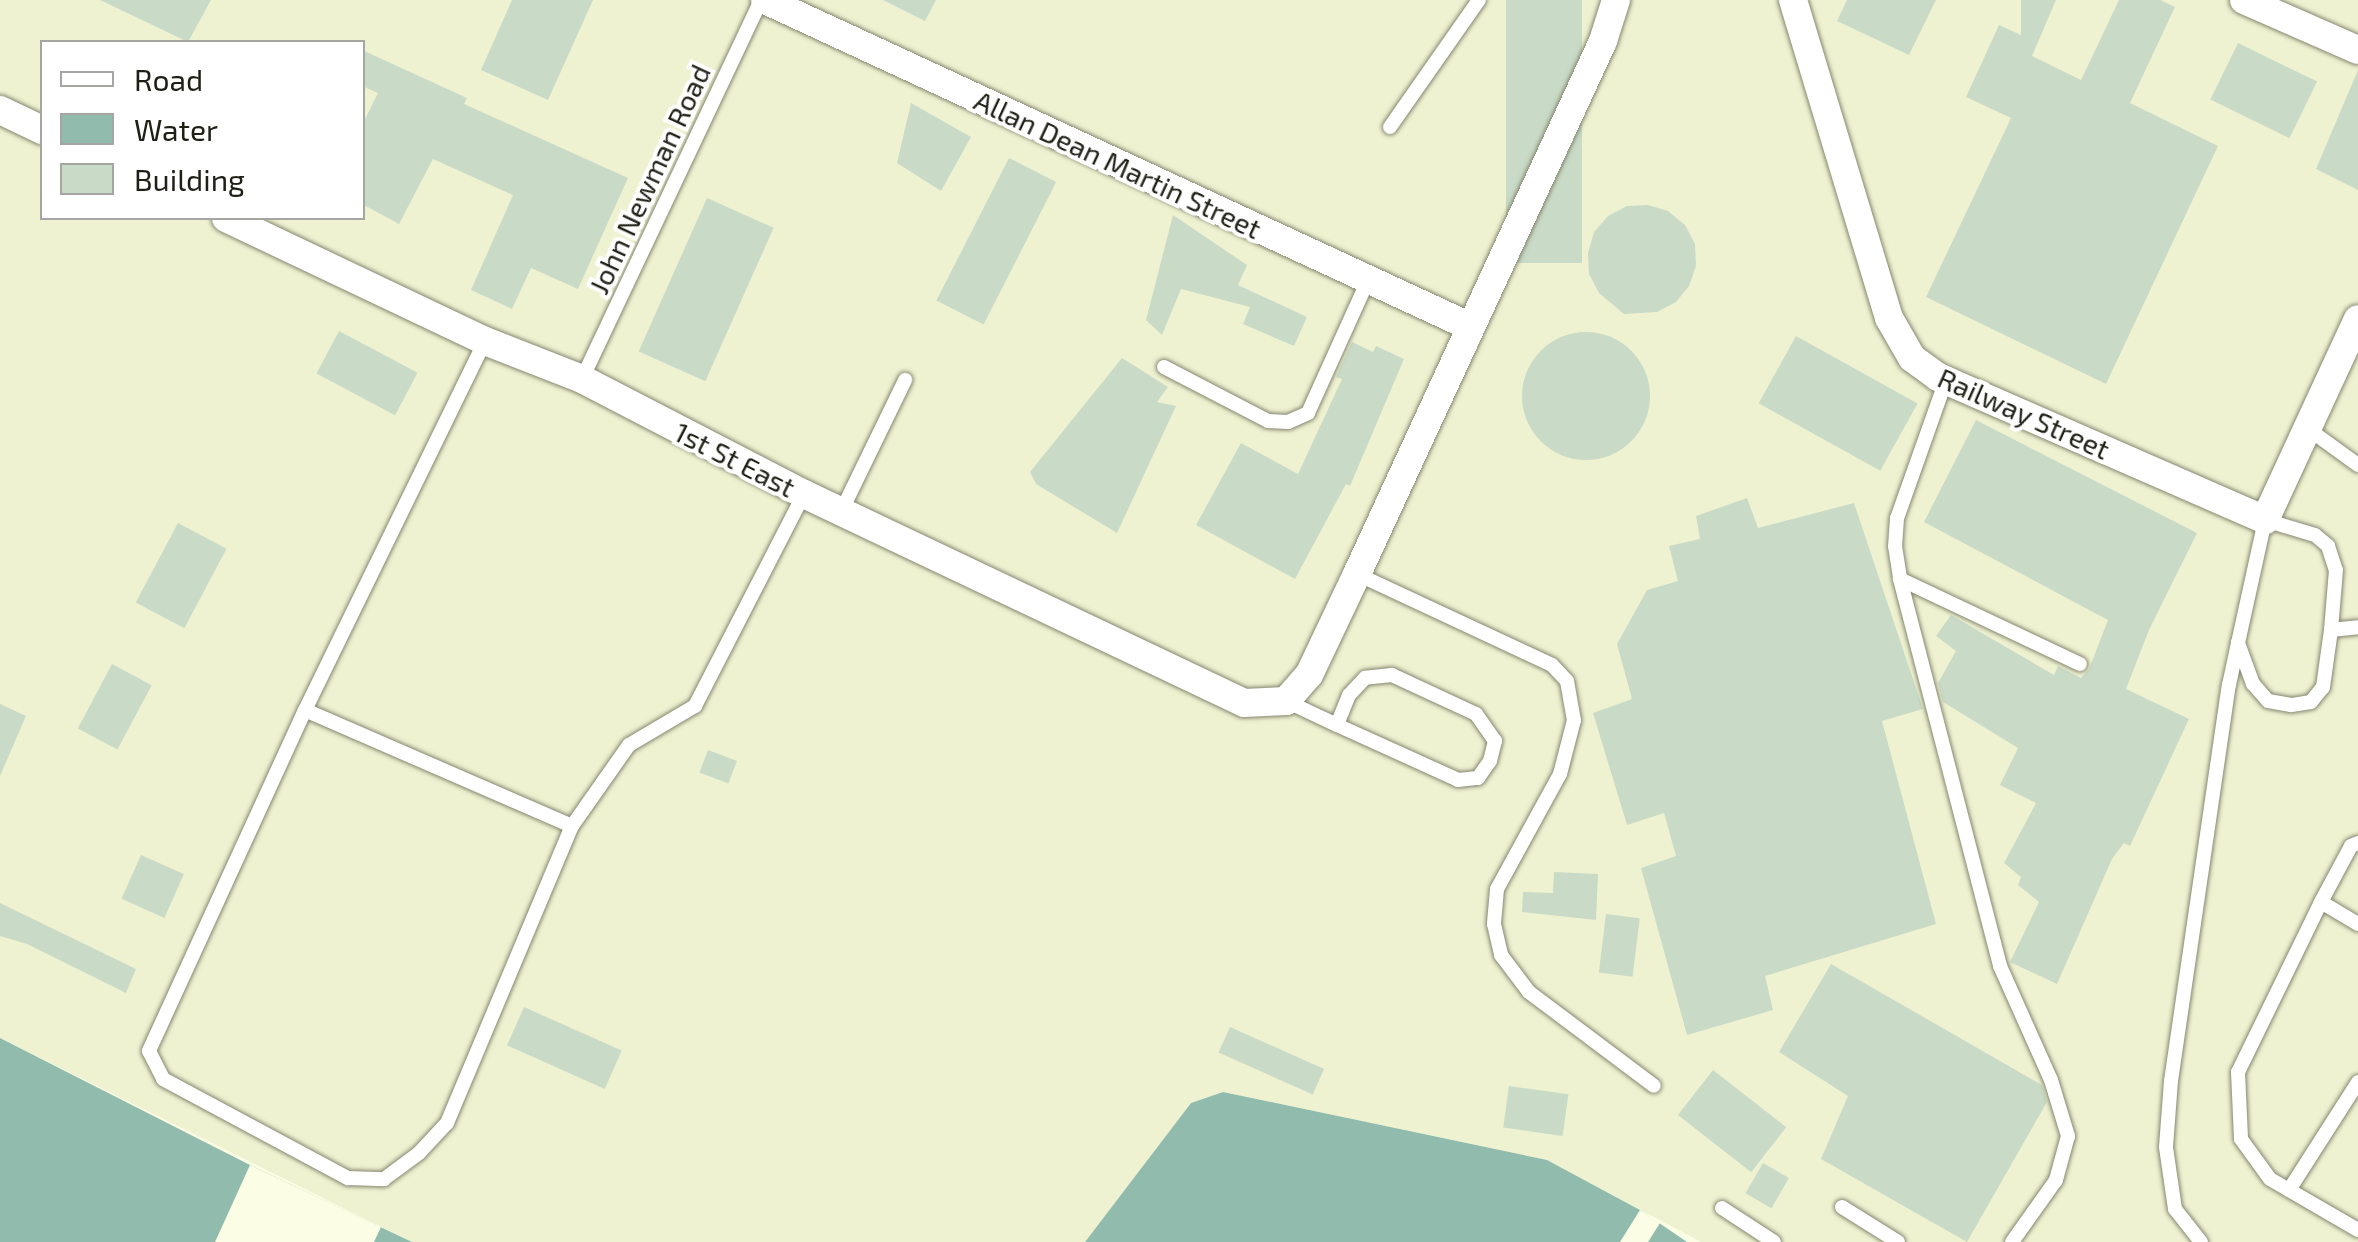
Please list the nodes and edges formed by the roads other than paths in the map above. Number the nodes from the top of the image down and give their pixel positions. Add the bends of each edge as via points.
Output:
1 (763, 0) edge
2 (1479, 0) edge
3 (1616, 0) edge
4 (1793, 0) edge
5 (2244, 0) edge
6 (2358, 50) edge
7 (0, 110) edge
8 (1390, 127) dead end
9 (40, 129) edge
10 (230, 220) edge
11 (1368, 280) junction
12 (2358, 319) edge
13 (1471, 328) junction
14 (485, 341) junction
15 (1164, 367) dead end
16 (582, 379) junction
17 (906, 380) dead end
18 (1946, 380) junction
19 (2306, 428) junction
20 (2358, 464) edge
21 (804, 494) junction
22 (840, 512) junction
23 (2264, 520) junction
24 (1356, 574) junction
25 (1900, 578) junction
26 (2358, 627) edge
27 (2331, 630) junction
28 (2238, 643) junction
29 (2080, 664) dead end
30 (1286, 701) junction
31 (305, 710) junction
32 (1337, 725) junction
33 (572, 826) junction
34 (2358, 843) edge
35 (2321, 902) junction
36 (2358, 924) edge
37 (2358, 1082) edge
38 (1654, 1086) dead end
39 (2290, 1190) junction
40 (1842, 1207) dead end
41 (1722, 1208) dead end
42 (2358, 1230) edge
43 (1774, 1242) edge
44 (1898, 1242) edge
45 (2012, 1242) edge
46 (2201, 1242) edge

1 - 11 street, Allan Dean Martin Street
1 - 16 lane, John Newman Road
2 - 8 lane
3 - 13 street
4 - 18 street, Railway Street via 1889,318 1912,358
5 - 6 street
7 - 9 street
10 - 14 street, 1st St East
11 - 13 street, Allan Dean Martin Street
11 - 15 lane via 1308,412 1288,422 1268,420
12 - 19 street
13 - 24 street
14 - 16 street, 1st St East
14 - 31 lane
16 - 21 street, 1st St East
17 - 22 lane
18 - 23 street, Railway Street
18 - 25 lane via 1898,518
19 - 20 lane
19 - 23 street
21 - 22 street, 1st St East
21 - 33 lane via 695,706 629,745
22 - 30 street, 1st St East via 1244,703
23 - 27 lane via 2315,535 2328,546 2336,570
23 - 28 lane
24 - 30 street via 1309,675
24 - 38 lane via 1552,665 1566,681 1574,720 1560,774 1496,889 1494,924 1501,955 1529,992
25 - 29 lane
25 - 45 lane via 2000,966 2051,1080 2068,1136 2056,1180
26 - 27 lane
27 - 28 lane via 2323,687 2311,702 2292,706 2268,701 2253,684
28 - 46 lane via 2166,1147 2175,1209
30 - 32 lane
31 - 33 lane
31 - 33 lane via 149,1051 163,1079 348,1178 384,1179 447,1123
32 - 32 lane via 1458,780 1478,778 1495,741 1476,714 1392,676 1365,678 1349,695
34 - 35 lane
35 - 36 lane
35 - 39 lane via 2238,1072 2241,1139 2270,1179
37 - 39 lane
39 - 42 lane
40 - 44 lane
41 - 43 lane

